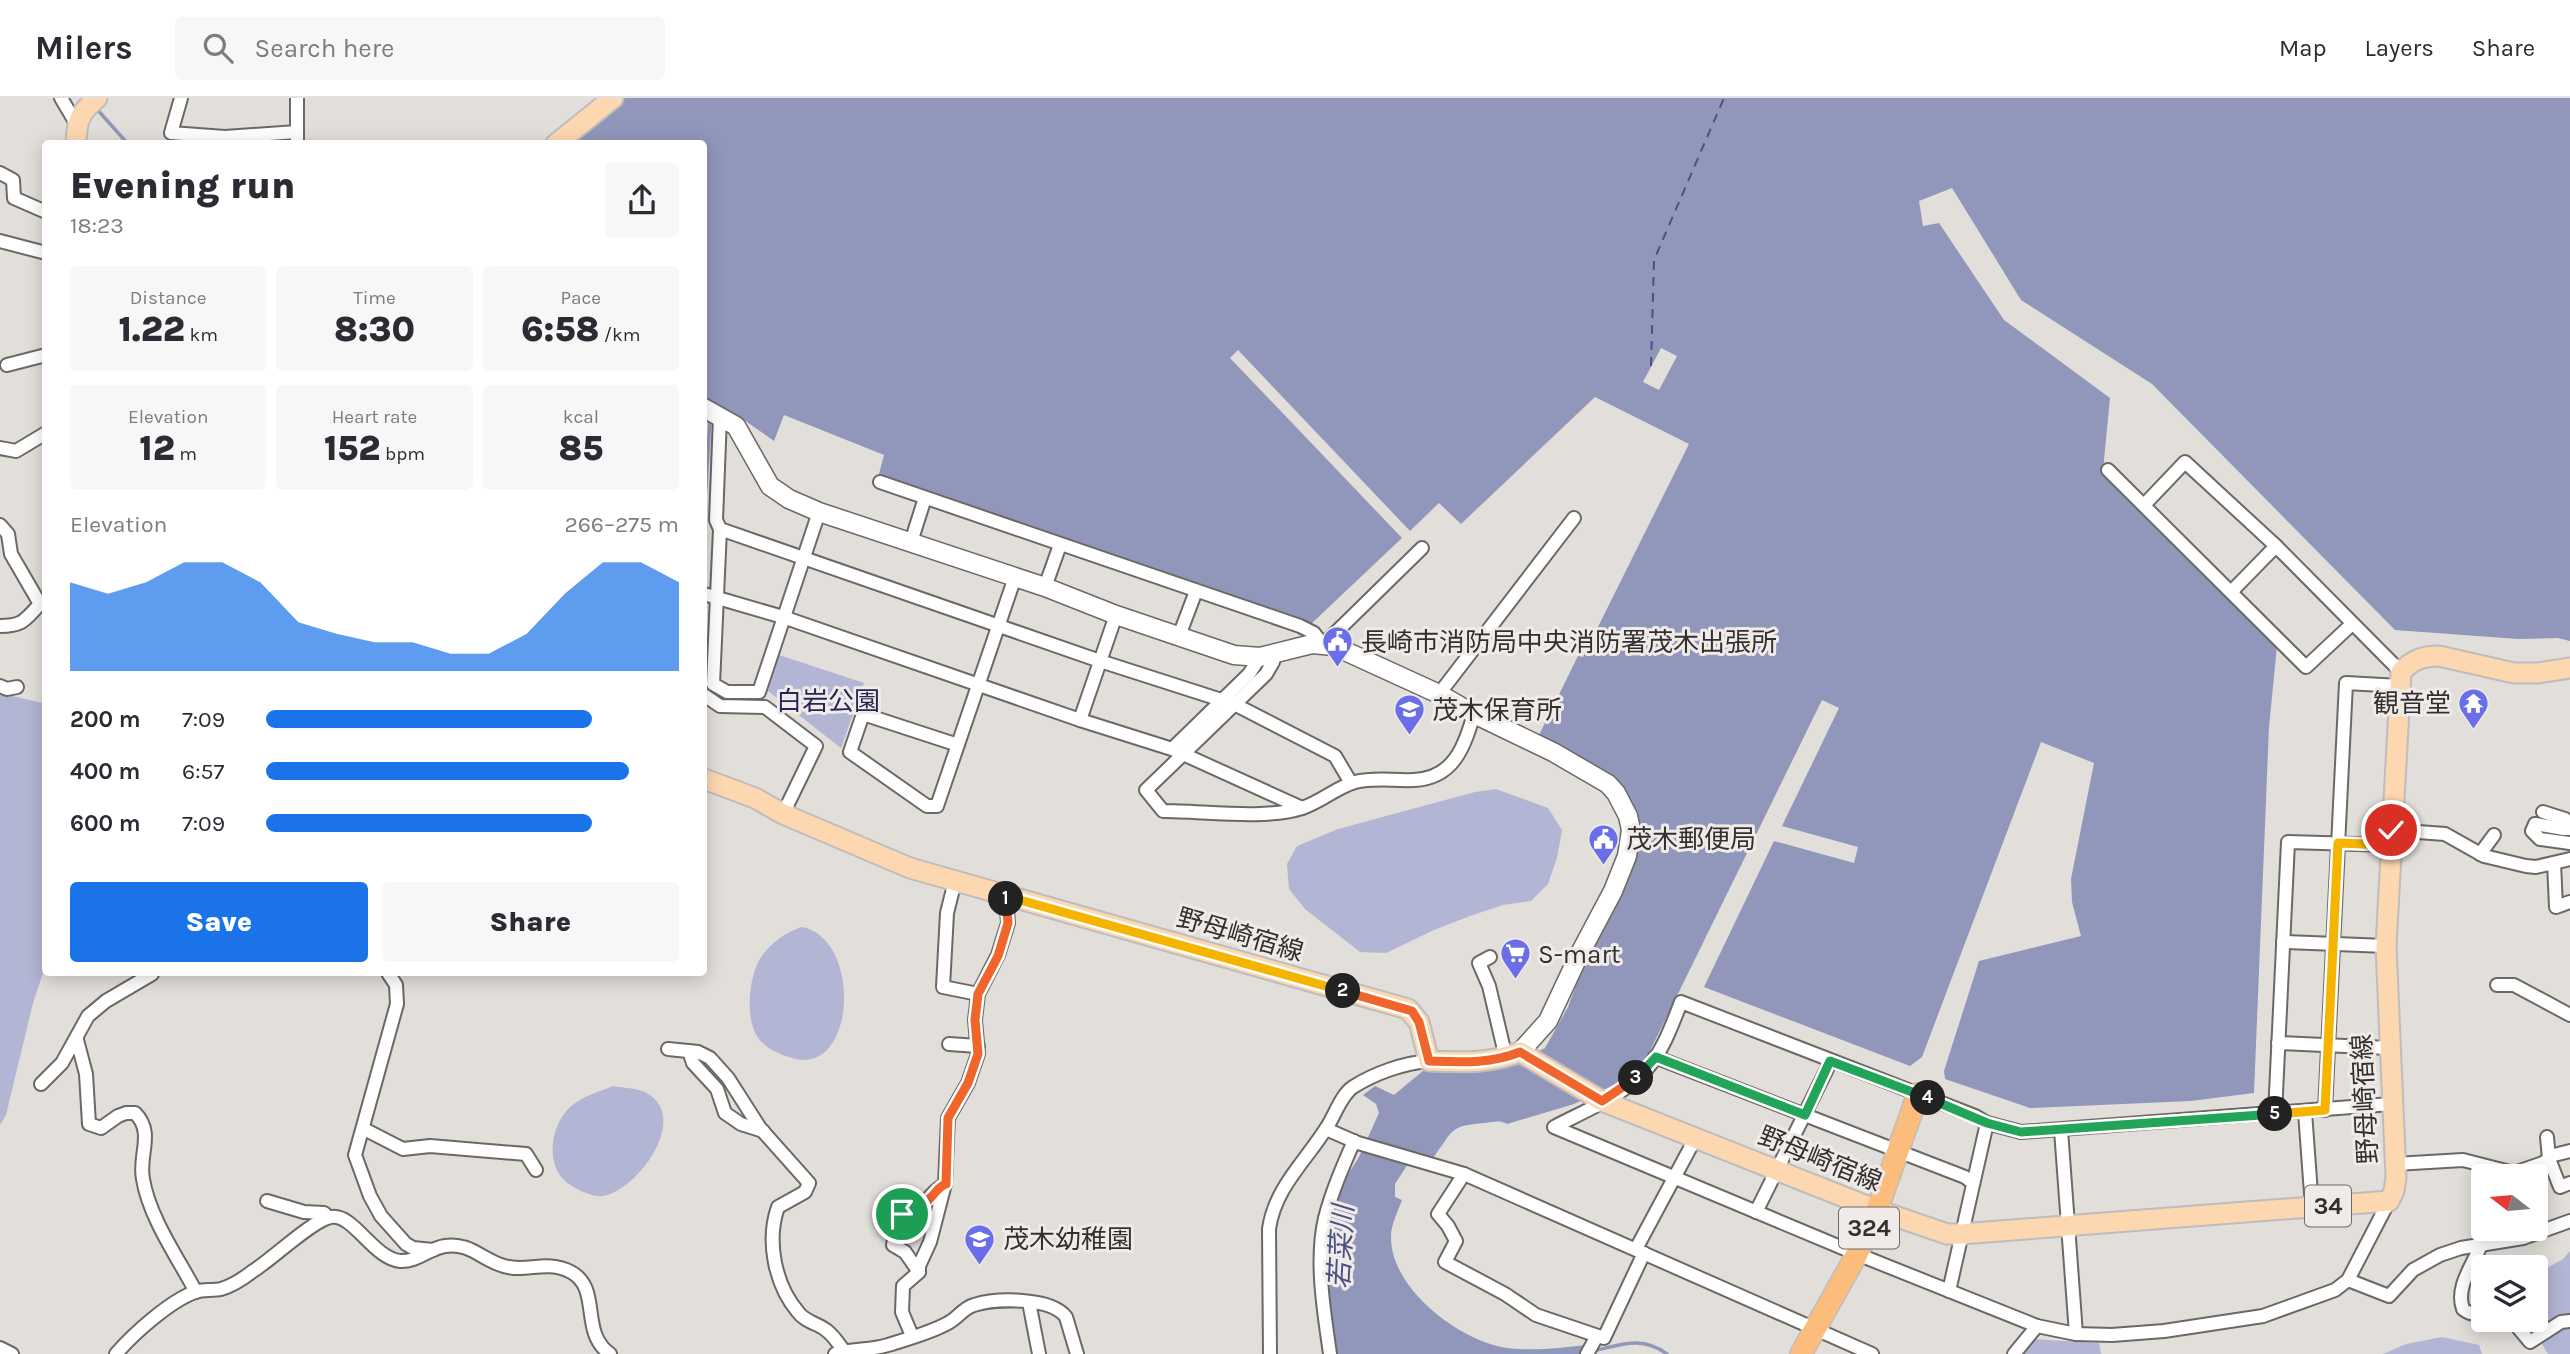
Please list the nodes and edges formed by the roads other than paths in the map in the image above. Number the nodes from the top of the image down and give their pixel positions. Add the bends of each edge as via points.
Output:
1 (61, 98) edge
2 (97, 98) edge
3 (181, 98) edge
4 (296, 98) edge
5 (613, 98) edge
6 (78, 127) edge
7 (296, 138) edge
8 (561, 140) edge
9 (0, 173) edge
10 (42, 210) edge
11 (0, 241) edge
12 (42, 252) edge
13 (42, 356) edge
14 (7, 365) dead end
15 (712, 412) edge
16 (42, 435) edge
17 (0, 448) edge
18 (2108, 470) dead end
19 (880, 482) dead end
20 (925, 498) junction
21 (2144, 505) junction
22 (819, 512) junction
23 (1574, 518) dead end
24 (0, 525) edge
25 (720, 529) junction
26 (911, 542) junction
27 (1060, 545) junction
28 (2276, 546) junction
29 (1422, 548) dead end
30 (804, 557) junction
31 (1015, 577) junction
32 (1045, 587) junction
33 (1196, 592) junction
34 (2231, 592) junction
35 (712, 596) edge
36 (42, 602) edge
37 (42, 605) edge
38 (1116, 615) junction
39 (783, 617) junction
40 (2352, 624) junction
41 (999, 625) junction
42 (0, 626) edge
43 (1179, 636) junction
44 (1324, 645) junction
45 (1268, 655) junction
46 (1100, 661) junction
47 (2570, 668) edge
48 (2400, 679) junction
49 (0, 686) edge
50 (979, 686) junction
51 (17, 687) dead end
52 (1439, 694) junction
53 (707, 697) edge
54 (1228, 703) junction
55 (1474, 714) junction
56 (1080, 720) junction
57 (958, 745) junction
58 (1178, 751) junction
59 (707, 780) edge
60 (1350, 783) junction
61 (1302, 808) junction
62 (2543, 811) dead end
63 (783, 814) junction
64 (2570, 825) edge
65 (2494, 835) dead end
66 (2391, 837) junction
67 (2338, 843) junction
68 (2570, 843) edge
69 (2480, 854) junction
70 (2570, 859) edge
71 (2553, 863) junction
72 (955, 881) junction
73 (1006, 896) junction
74 (2570, 902) edge
75 (2283, 942) junction
76 (2333, 944) junction
77 (2386, 946) junction
78 (1490, 957) dead end
79 (149, 976) edge
80 (390, 976) edge
81 (2497, 985) dead end
82 (978, 994) junction
83 (2570, 1016) edge
84 (77, 1040) junction
85 (2278, 1043) junction
86 (949, 1044) dead end
87 (2329, 1045) junction
88 (978, 1046) junction
89 (2389, 1048) junction
90 (668, 1049) dead end
91 (688, 1051) junction
92 (1513, 1055) junction
93 (1656, 1057) junction
94 (1429, 1061) junction
95 (1830, 1061) junction
96 (41, 1084) dead end
97 (1918, 1094) junction
98 (1596, 1097) junction
99 (2391, 1104) junction
100 (2325, 1110) junction
101 (2305, 1112) junction
102 (2275, 1114) junction
103 (1805, 1115) junction
104 (1987, 1123) junction
105 (364, 1129) junction
106 (1326, 1129) junction
107 (2061, 1130) junction
108 (763, 1131) junction
109 (1696, 1137) junction
110 (2547, 1137) dead end
111 (1356, 1142) junction
112 (1898, 1149) junction
113 (2570, 1151) edge
114 (2549, 1159) junction
115 (2395, 1164) junction
116 (536, 1170) dead end
117 (1777, 1170) junction
118 (1464, 1174) junction
119 (1675, 1178) junction
120 (2570, 1183) edge
121 (946, 1184) junction
122 (1973, 1184) junction
123 (2389, 1201) junction
124 (267, 1202) dead end
125 (2312, 1207) junction
126 (1877, 1210) junction
127 (1756, 1212) junction
128 (328, 1217) junction
129 (2570, 1221) edge
130 (2068, 1225) junction
131 (1961, 1234) junction
132 (2481, 1245) junction
133 (434, 1250) junction
134 (1640, 1251) junction
135 (1857, 1254) junction
136 (2476, 1255) edge
137 (2471, 1266) edge
138 (919, 1272) junction
139 (2348, 1280) junction
140 (1949, 1291) junction
141 (196, 1292) junction
142 (1029, 1302) junction
143 (2471, 1313) edge
144 (2570, 1321) edge
145 (2037, 1326) junction
146 (1816, 1329) junction
147 (2548, 1330) edge
148 (2522, 1332) edge
149 (2546, 1332) edge
150 (2076, 1334) junction
151 (912, 1336) junction
152 (1592, 1345) edge
153 (0, 1348) edge
154 (840, 1352) edge
155 (11, 1354) edge
156 (116, 1354) edge
157 (610, 1354) edge
158 (1039, 1354) edge
159 (1077, 1354) edge
160 (1270, 1354) edge
161 (1330, 1354) edge
162 (1801, 1354) edge
163 (1872, 1354) edge
164 (2014, 1354) edge

1 - 6 street
2 - 6 main road
3 - 7 street via 172,133
4 - 7 street
5 - 8 main road
9 - 10 street via 13,180 14,198
11 - 12 street
13 - 14 street
15 - 22 street via 736,426 770,486
15 - 25 street
16 - 17 street via 16,451
18 - 21 street
19 - 20 street
20 - 26 street
20 - 27 street
21 - 28 street via 2185,462
21 - 34 street
22 - 26 street
22 - 30 street
23 - 52 street
24 - 36 street via 8,534 11,554
25 - 30 street
25 - 35 street
26 - 31 street
27 - 32 street
27 - 33 street
28 - 34 street
28 - 40 street
29 - 44 street
30 - 39 street
30 - 41 street
31 - 32 street
31 - 41 street
32 - 38 street
33 - 43 street
33 - 44 street via 1300,626
34 - 40 street via 2306,667
35 - 39 street
35 - 39 street via 713,684 727,692 759,692
37 - 42 street via 23,623
38 - 43 street
38 - 46 street
39 - 50 street
40 - 48 street
41 - 46 street
41 - 50 street
43 - 45 street via 1234,655
44 - 45 street
44 - 52 street
45 - 54 street via 1273,662 1266,674
46 - 54 street
46 - 56 street
47 - 48 main road via 2514,673 2427,656 2408,665
48 - 66 main road, 野母崎宿線 / 34
48 - 67 street via 2346,683
49 - 51 street
50 - 56 street
50 - 57 street
52 - 55 street
53 - 63 street via 720,706 765,707 821,743
54 - 58 street
54 - 60 street via 1335,756
55 - 60 street via 1459,754 1443,771 1415,780 1374,778
55 - 92 street via 1608,784 1623,804 1631,830 1628,856 1613,891 1548,1021
56 - 58 street
57 - 57 street via 863,714 850,752 927,806 937,806
58 - 61 street
58 - 61 street via 1146,790 1163,811 1275,813
59 - 63 main road, 野母崎宿線 via 755,797
60 - 61 street
62 - 64 street via 2565,818
63 - 72 main road, 野母崎宿線 via 910,868
64 - 68 street via 2564,829 2535,824 2532,831 2540,839
65 - 69 street
66 - 67 street
66 - 69 street via 2445,834
66 - 77 main road, 野母崎宿線 / 34
67 - 75 street via 2288,842
67 - 76 street
69 - 71 street via 2526,866
70 - 71 street
71 - 74 street via 2556,907
72 - 73 main road, 野母崎宿線
72 - 82 street via 947,913 943,987
73 - 82 street via 1008,923 998,956
73 - 94 main road, 野母崎宿線 via 1408,1009 1419,1022
75 - 76 street
75 - 85 street
76 - 77 street
76 - 87 street
77 - 89 main road, 野母崎宿線 / 34
78 - 92 street via 1479,962
79 - 84 street via 88,1016
80 - 105 street via 396,985 397,1004
81 - 83 street via 2514,985
82 - 88 street
84 - 96 street
84 - 141 street via 86,1074 86,1120 101,1128 126,1113 135,1113 144,1122 142,1178 150,1206
85 - 87 street
85 - 102 street
86 - 88 street
87 - 89 street
87 - 100 street
88 - 121 street via 968,1083 948,1118
89 - 99 main road, 野母崎宿線 / 34
90 - 91 street
91 - 108 street via 710,1058
91 - 108 street via 717,1089 725,1112 741,1124
92 - 94 main road via 1481,1062
92 - 98 main road, 野母崎宿線 / 34
93 - 95 street via 1681,1002
93 - 98 street via 1621,1090
93 - 103 street
94 - 106 street via 1412,1062 1351,1088
95 - 97 street
95 - 103 street
97 - 104 street
97 - 112 highway, 324
98 - 109 main road, 野母崎宿線 / 34
98 - 119 street via 1554,1128
99 - 100 street
99 - 115 main road, 野母崎宿線 / 34
100 - 101 street
101 - 102 street
101 - 125 street
102 - 107 street
103 - 112 street
103 - 117 street
104 - 107 street via 2021,1132
104 - 122 street
105 - 116 street via 403,1149 430,1146 526,1154
105 - 133 street via 355,1155 381,1216 406,1244
106 - 111 street
106 - 160 street via 1284,1185 1270,1219
107 - 130 street
108 - 154 street via 809,1183 805,1192 778,1207 773,1223 774,1259 782,1288 798,1313 828,1331
109 - 117 main road, 野母崎宿線 / 34
109 - 119 street
110 - 114 street
111 - 118 street
111 - 161 street via 1325,1220 1322,1278
112 - 122 street
112 - 126 highway, 324
113 - 114 street
114 - 115 street via 2514,1173 2463,1160
114 - 120 street via 2560,1187
115 - 123 main road, 野母崎宿線 / 34
117 - 126 main road, 野母崎宿線 / 34
117 - 127 street
118 - 134 street
118 - 152 street via 1438,1214 1456,1241 1445,1262
119 - 127 street
119 - 134 street
121 - 138 street
121 - 138 street via 925,1202 910,1207 897,1222 893,1245 905,1252
122 - 131 street
123 - 125 main road, 野母崎宿線 / 34
123 - 139 street
124 - 128 street
125 - 130 main road, 野母崎宿線 / 34
126 - 131 main road, 野母崎宿線 / 34 via 1947,1234
126 - 135 highway, 324
127 - 135 street
128 - 133 street via 343,1218 379,1251 397,1260
128 - 141 street via 236,1282
129 - 132 street via 2524,1238
130 - 131 main road, 野母崎宿線 / 34
130 - 150 street
131 - 140 street
132 - 136 street
132 - 139 street via 2420,1265 2389,1296
133 - 157 street via 470,1248 506,1267 547,1265 572,1273 585,1289 594,1335
134 - 146 street
134 - 152 street via 1605,1338
135 - 140 street
135 - 146 highway, 324
137 - 143 street via 2461,1296 2463,1309
138 - 151 street via 902,1286 902,1312
139 - 150 street via 2335,1290 2263,1316 2164,1331
140 - 145 street
141 - 156 street via 169,1307
142 - 151 street via 974,1305 950,1322
142 - 158 street
142 - 159 street via 1062,1312
144 - 147 street
145 - 150 street
145 - 164 street
146 - 162 highway, 324
146 - 163 street
148 - 149 street via 2530,1342
151 - 154 street via 884,1346
153 - 155 street

